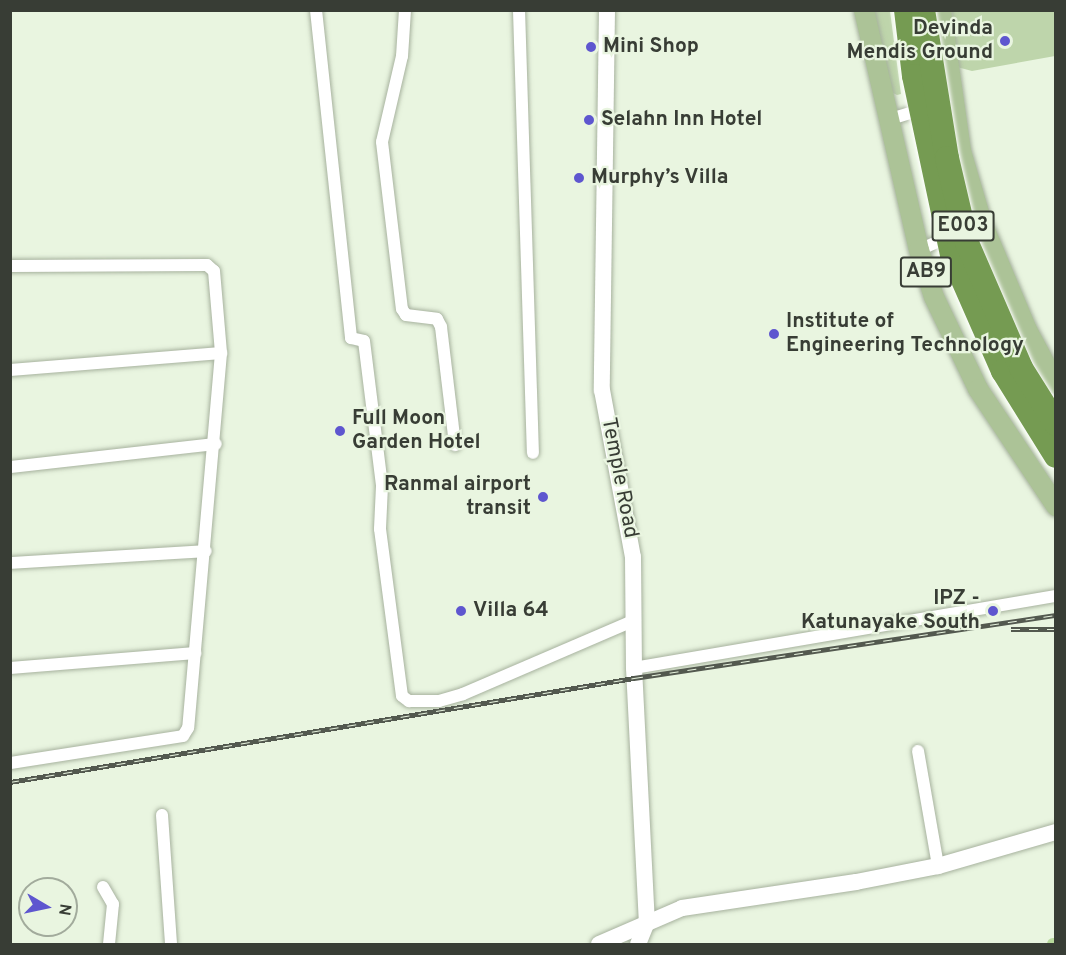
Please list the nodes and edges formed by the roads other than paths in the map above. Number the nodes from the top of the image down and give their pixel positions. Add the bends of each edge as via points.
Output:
1 (316, 10) edge
2 (405, 10) edge
3 (519, 10) edge
4 (607, 10) edge
5 (864, 10) edge
6 (906, 10) edge
7 (923, 10) edge
8 (941, 10) edge
9 (952, 101) junction
10 (887, 120) junction
11 (982, 223) junction
12 (919, 250) junction
13 (10, 266) edge
14 (221, 353) junction
15 (10, 370) edge
16 (1056, 384) edge
17 (1056, 423) edge
18 (216, 444) junction
19 (454, 445) dead end
20 (533, 453) dead end
21 (1056, 456) edge
22 (10, 467) edge
23 (1056, 506) edge
24 (206, 551) junction
25 (10, 562) edge
26 (1056, 596) edge
27 (635, 621) junction
28 (195, 652) junction
29 (10, 668) edge
30 (634, 668) junction
31 (918, 751) dead end
32 (10, 764) edge
33 (162, 815) dead end
34 (1056, 832) edge
35 (938, 866) junction
36 (103, 887) dead end
37 (647, 922) junction
38 (109, 945) edge
39 (171, 945) edge
40 (599, 945) edge
41 (638, 945) edge

1 - 27 street via 351,338 364,341 382,486 380,529 402,696 419,701 463,694
2 - 19 street via 402,56 382,142 402,309 406,315 437,319 441,327
3 - 20 street
4 - 27 street, Temple Road via 602,390 629,520
5 - 10 main road, AB9
6 - 21 highway, E003, bridge via 914,76 952,255 1003,371
7 - 17 highway, E003, bridge via 947,158 967,243 1021,368
8 - 9 main road
9 - 10 street
9 - 11 main road via 961,151
10 - 12 main road, AB9
11 - 12 street
11 - 16 main road via 1027,330
12 - 23 main road, AB9 via 934,297 978,389
13 - 14 street via 207,264 214,271
14 - 15 street
14 - 18 street
18 - 22 street
18 - 24 street
24 - 25 street
24 - 28 street
26 - 30 street
27 - 30 street, Temple Road
28 - 29 street
28 - 32 street via 188,728 183,736
30 - 37 street, Temple Road
31 - 35 street
33 - 39 street
34 - 35 street
35 - 37 street via 779,895 700,904
36 - 38 street via 113,904
37 - 40 street
37 - 41 street, Temple Road

